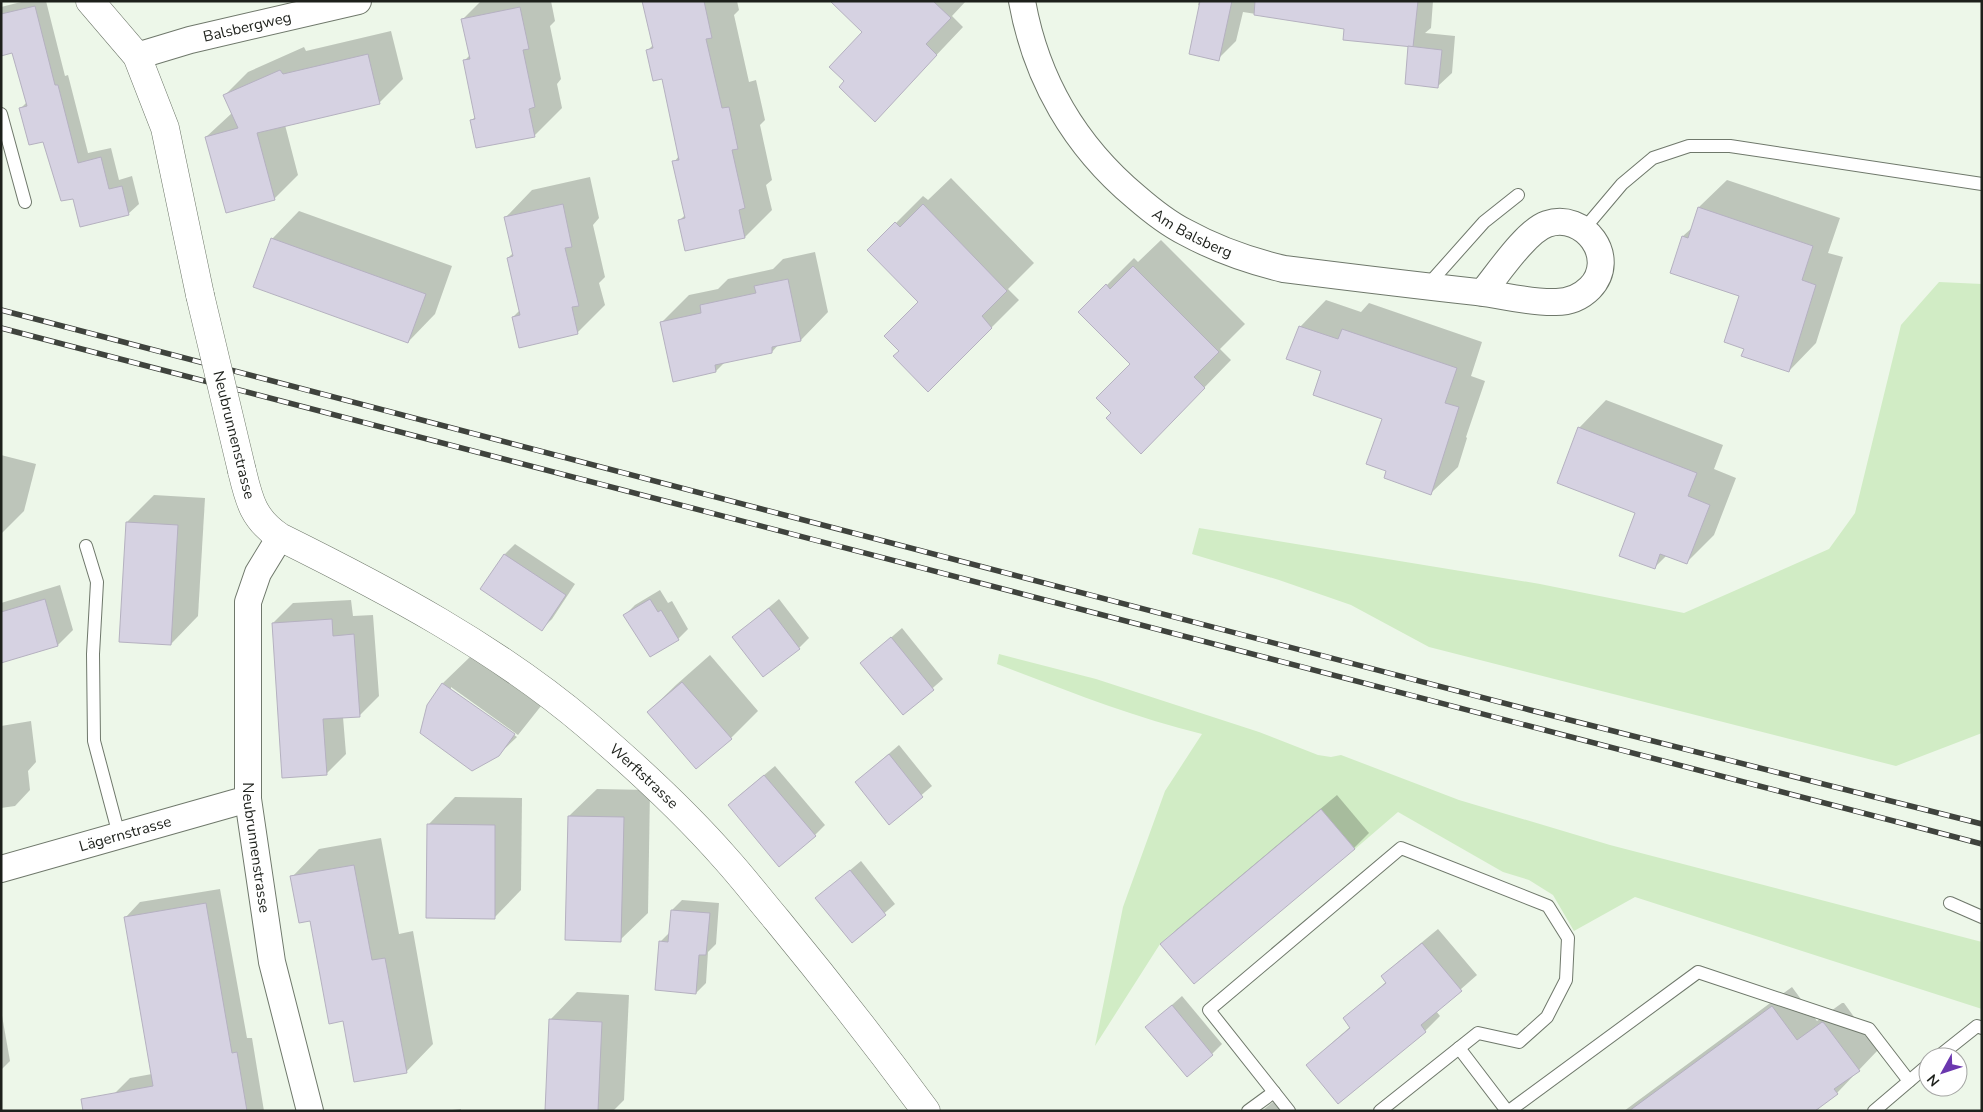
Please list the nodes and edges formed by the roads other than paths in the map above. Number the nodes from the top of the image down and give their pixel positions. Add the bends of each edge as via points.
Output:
1 (90, 1) edge
2 (358, 1) edge
3 (1022, 1) edge
4 (138, 56) junction
5 (1, 114) edge
6 (1982, 184) edge
7 (1518, 195) dead end
8 (25, 202) dead end
9 (1584, 229) junction
10 (1427, 286) junction
11 (1482, 292) junction
12 (280, 537) junction
13 (86, 546) dead end
14 (248, 799) junction
15 (119, 835) junction
16 (1, 869) edge
17 (1950, 903) dead end
18 (1982, 917) edge
19 (1982, 1028) edge
20 (1951, 1047) edge
21 (1459, 1048) junction
22 (1918, 1073) edge
23 (1909, 1081) junction
24 (1274, 1092) junction
25 (310, 1111) edge
26 (926, 1111) edge
27 (1248, 1111) edge
28 (1289, 1111) edge
29 (1380, 1111) edge
30 (1508, 1111) edge
31 (1874, 1111) edge

1 - 4 street, Neubrunnenstrasse
2 - 4 street, Balsbergweg via 190,40
3 - 10 street, Am Balsberg via 1036,54 1060,108 1096,160 1150,209 1184,232 1258,263
4 - 12 street, Neubrunnenstrasse, bridge via 165,128 200,295 248,497 257,517
5 - 8 lane
6 - 9 lane via 1730,146 1689,146 1652,158 1622,184
7 - 10 lane via 1484,222
9 - 11 street via 1559,221 1546,224 1525,241
9 - 11 street, Am Balsberg via 1594,238 1601,262 1599,275 1583,295 1570,300 1541,302
10 - 11 street, Am Balsberg
12 - 14 street, Neubrunnenstrasse via 258,573 248,602
12 - 26 street, Werftstrasse via 422,611 520,674 586,724 655,787 726,859
13 - 15 lane via 96,582 94,741
14 - 15 street, Lägernstrasse
14 - 25 street, Neubrunnenstrasse via 272,962
15 - 16 street, Lägernstrasse
17 - 18 lane
19 - 20 lane via 1977,1026
21 - 24 lane via 1478,1033 1519,1042 1547,1017 1566,980 1568,938 1548,906 1401,848 1209,1010
21 - 29 lane
21 - 30 lane
22 - 23 lane
23 - 30 lane via 1869,1029 1698,972
23 - 31 lane
24 - 27 lane
24 - 28 lane

